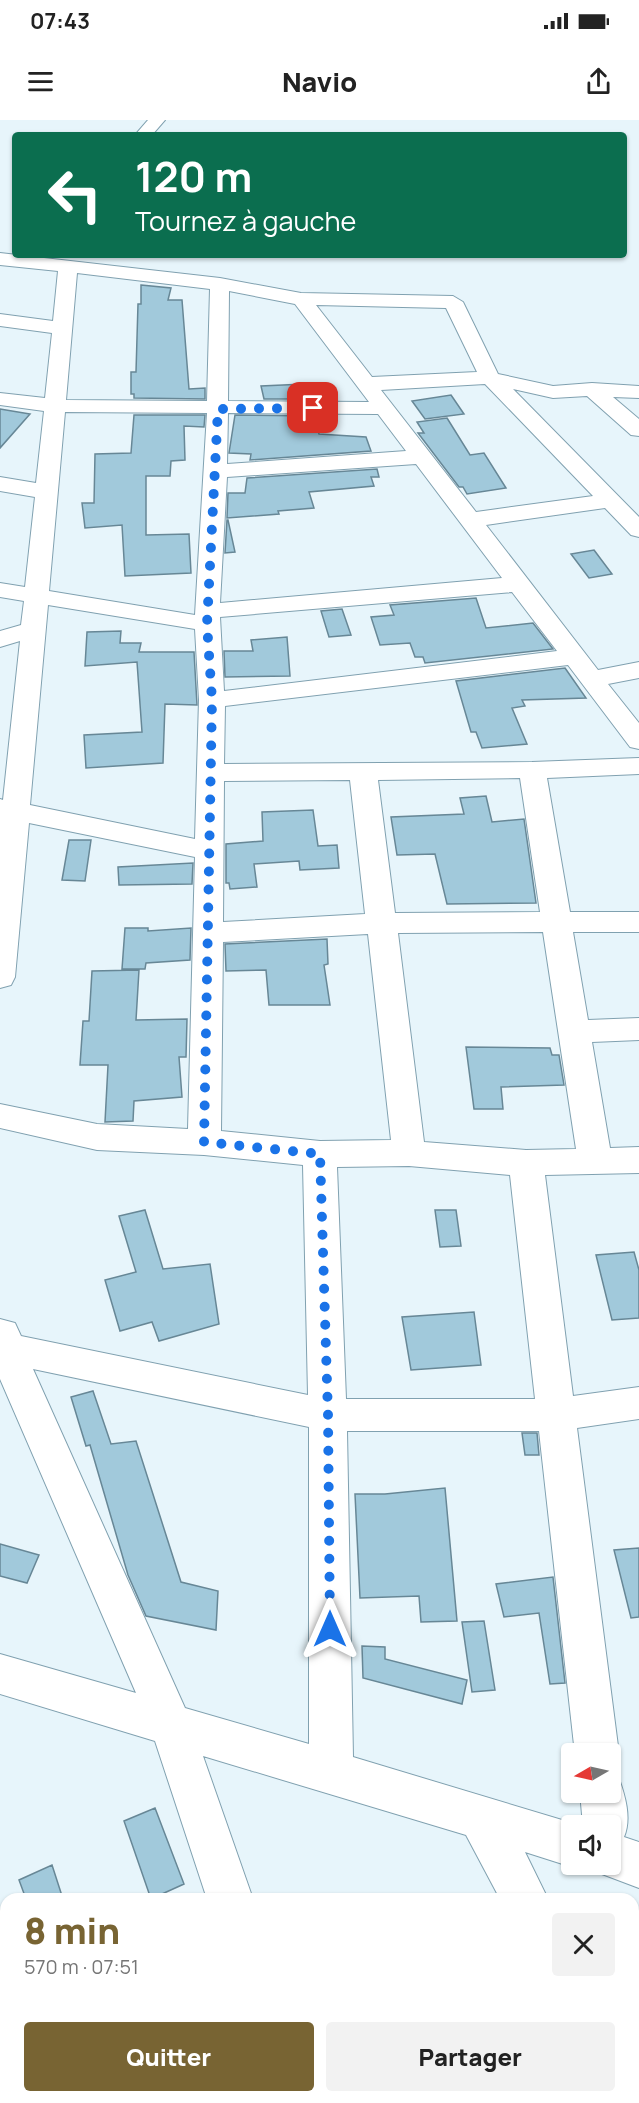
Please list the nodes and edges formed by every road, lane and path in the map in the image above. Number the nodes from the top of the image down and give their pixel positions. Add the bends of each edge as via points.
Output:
1 (157, 120) edge
2 (145, 132) edge
3 (0, 259) edge
4 (38, 259) edge
5 (68, 267) junction
6 (220, 284) junction
7 (301, 299) junction
8 (0, 320) edge
9 (63, 328) junction
10 (490, 378) junction
11 (366, 384) junction
12 (592, 389) junction
13 (639, 392) edge
14 (0, 399) edge
15 (55, 406) junction
16 (384, 408) junction
17 (218, 409) junction
18 (639, 430) edge
19 (422, 457) junction
20 (216, 471) junction
21 (0, 484) edge
22 (48, 492) junction
23 (609, 501) junction
24 (470, 520) junction
25 (639, 530) edge
26 (519, 584) junction
27 (0, 590) edge
28 (38, 596) junction
29 (208, 617) junction
30 (34, 629) junction
31 (0, 639) edge
32 (574, 657) junction
33 (639, 670) edge
34 (592, 680) junction
35 (212, 700) junction
36 (639, 741) edge
37 (639, 766) edge
38 (532, 770) junction
39 (363, 771) junction
40 (211, 772) junction
41 (9, 809) edge
42 (209, 851) junction
43 (639, 922) edge
44 (381, 923) junction
45 (556, 923) junction
46 (208, 933) junction
47 (1, 961) edge
48 (639, 1029) edge
49 (574, 1032) junction
50 (0, 1116) edge
51 (204, 1142) junction
52 (409, 1153) junction
53 (320, 1154) junction
54 (639, 1160) edge
55 (594, 1161) junction
56 (526, 1162) junction
57 (2, 1341) edge
58 (639, 1403) edge
59 (328, 1415) junction
60 (556, 1415) junction
61 (0, 1674) edge
62 (171, 1725) junction
63 (596, 1743) edge
64 (331, 1772) junction
65 (481, 1817) junction
66 (561, 1841) edge
67 (621, 1859) edge
68 (639, 1865) edge
69 (228, 1893) edge
70 (522, 1893) edge

1 - 2 street
3 - 4 street
4 - 5 street
5 - 6 street
5 - 9 street
6 - 7 street
6 - 17 street
7 - 10 street via 453,302
7 - 11 street
8 - 9 street
9 - 15 street
10 - 11 street
10 - 12 street via 553,392
10 - 23 street
11 - 16 street
12 - 13 street
12 - 18 street
14 - 15 street
15 - 17 street
15 - 22 street
16 - 17 street
16 - 19 street
17 - 20 street
19 - 20 street
19 - 24 street
20 - 29 street
21 - 22 street
22 - 28 street
23 - 24 street
23 - 25 street
24 - 26 street
26 - 29 street
26 - 32 street
27 - 28 street
28 - 29 street
28 - 30 street
29 - 35 street
30 - 31 street
30 - 41 street
32 - 34 street
32 - 35 street
33 - 34 street
34 - 36 street
35 - 40 street
37 - 38 street
38 - 39 street
38 - 45 street
39 - 40 street
39 - 44 street
40 - 42 street
41 - 42 street
41 - 47 street
42 - 46 street
43 - 45 street
44 - 45 street
44 - 46 street
44 - 52 street
45 - 49 street
46 - 51 street
48 - 49 street
49 - 55 street
50 - 51 street via 97,1137
51 - 53 street
52 - 53 street
52 - 56 street
53 - 59 street
54 - 55 street
55 - 56 street
56 - 60 street
57 - 59 street
57 - 62 street
58 - 60 street
59 - 60 street
59 - 64 street
60 - 63 street
61 - 62 street
62 - 64 street
62 - 69 street
64 - 65 street
65 - 66 street
65 - 70 street
67 - 68 street

